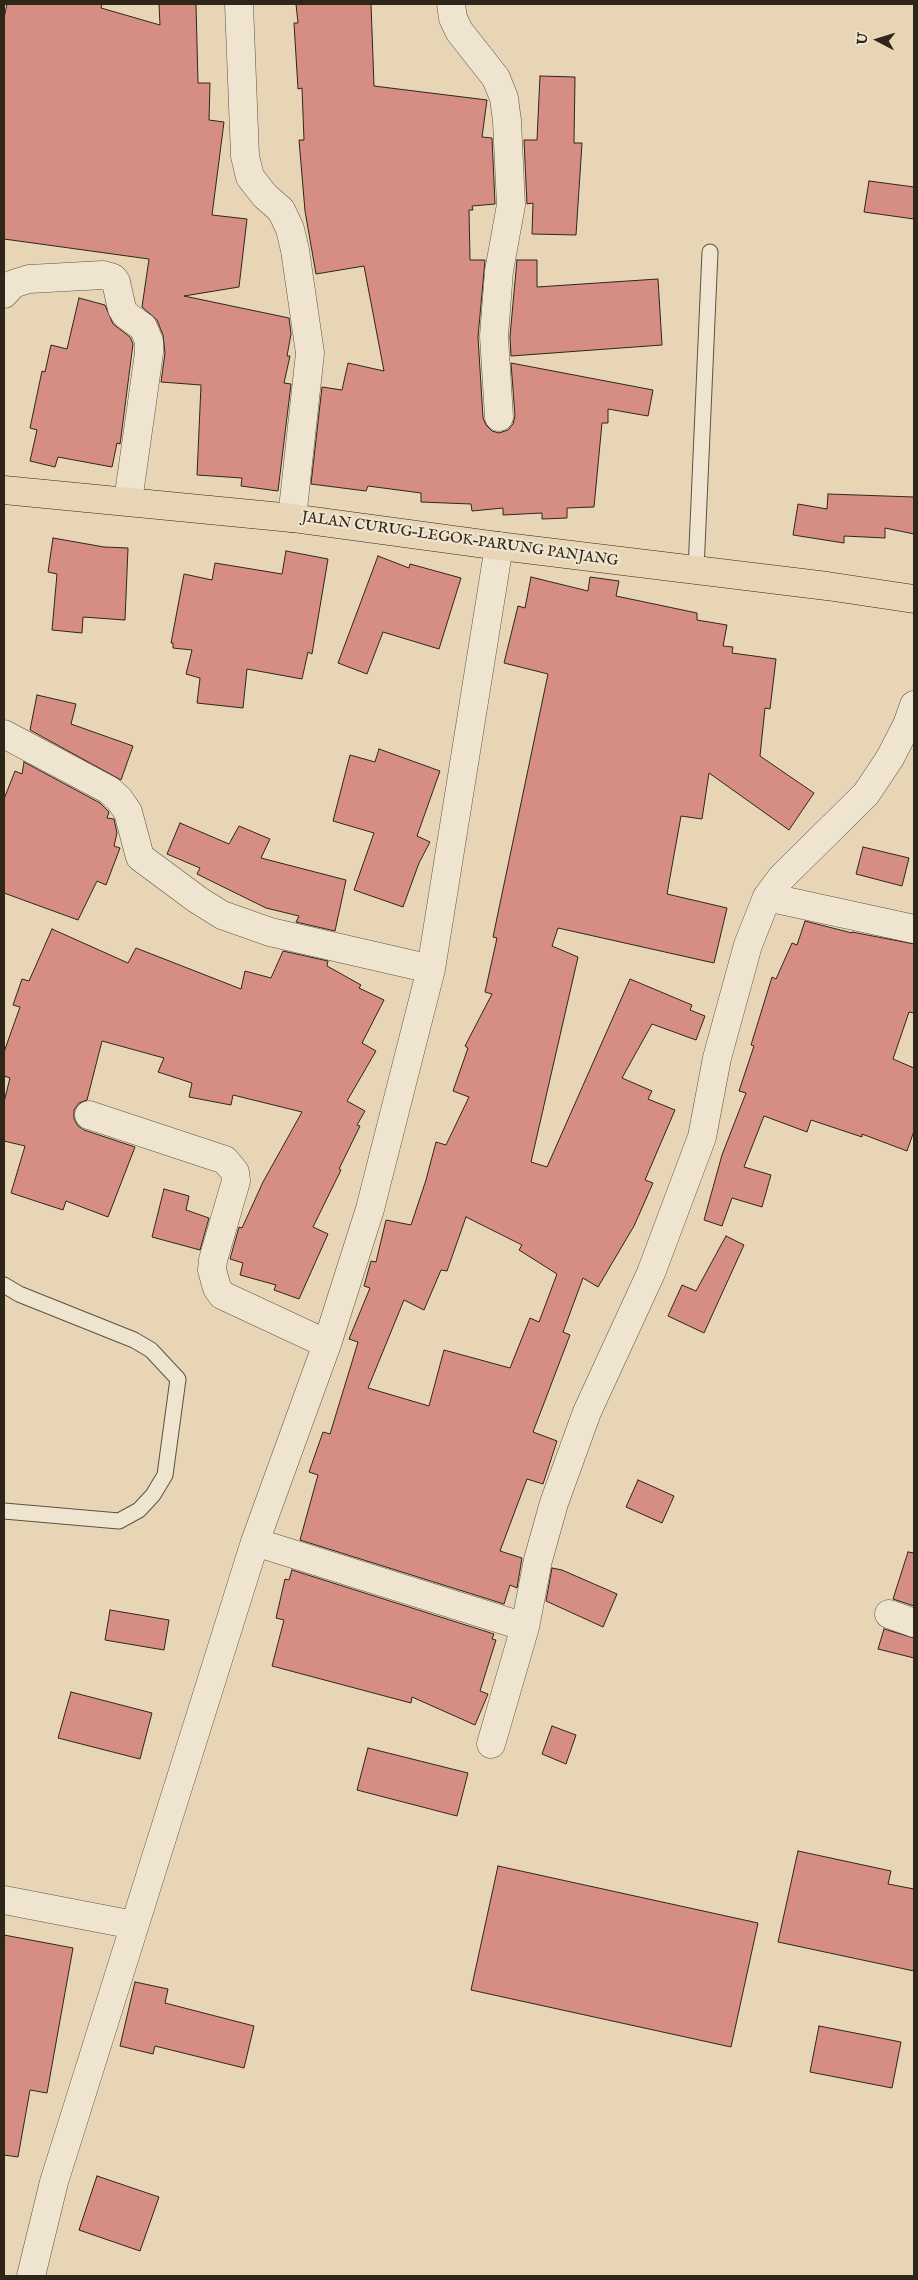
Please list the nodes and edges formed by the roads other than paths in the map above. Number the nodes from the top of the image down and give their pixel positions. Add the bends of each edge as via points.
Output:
1 (239, 4) edge
2 (451, 4) edge
3 (710, 252) dead end
4 (4, 294) edge
5 (498, 417) dead end
6 (4, 490) edge
7 (128, 501) junction
8 (292, 518) junction
9 (500, 546) junction
10 (696, 570) junction
11 (914, 599) edge
12 (914, 705) edge
13 (4, 734) edge
14 (767, 897) junction
15 (914, 929) edge
16 (431, 969) junction
17 (90, 1115) dead end
18 (4, 1285) edge
19 (327, 1344) junction
20 (4, 1511) edge
21 (255, 1542) junction
22 (889, 1614) dead end
23 (914, 1623) edge
24 (525, 1626) junction
25 (491, 1744) dead end
26 (4, 1900) edge
27 (134, 1925) junction
28 (31, 2276) edge

1 - 8 street via 245,156 250,177 281,210 290,229 310,353
2 - 5 street via 459,31 496,78 504,98 507,121 511,205 499,271 494,336
3 - 10 lane
4 - 7 street via 13,284 29,280 103,275 116,282 126,315 143,327 149,341 149,354
6 - 7 main road, JALAN CURUG–LEGOK–PARUNG PANJANG
7 - 8 main road, JALAN CURUG–LEGOK–PARUNG PANJANG
8 - 9 main road, JALAN CURUG–LEGOK–PARUNG PANJANG
9 - 10 main road, JALAN CURUG–LEGOK–PARUNG PANJANG
9 - 16 street
10 - 11 main road, JALAN CURUG–LEGOK–PARUNG PANJANG
12 - 14 street via 890,758 866,794 781,878
13 - 16 street via 109,790 128,812 140,857 222,915 270,932
14 - 15 street
14 - 24 street via 748,945 720,1049 702,1137 652,1273 587,1412 569,1460 538,1560
16 - 19 street via 370,1209
17 - 19 street via 225,1160 235,1172 236,1181 213,1260 212,1270 218,1288 222,1295
18 - 20 lane via 134,1340 151,1350 178,1379 165,1475 139,1510 119,1521
19 - 21 street
21 - 24 street
21 - 27 street
22 - 23 street
24 - 25 street
26 - 27 street
27 - 28 street via 54,2182

